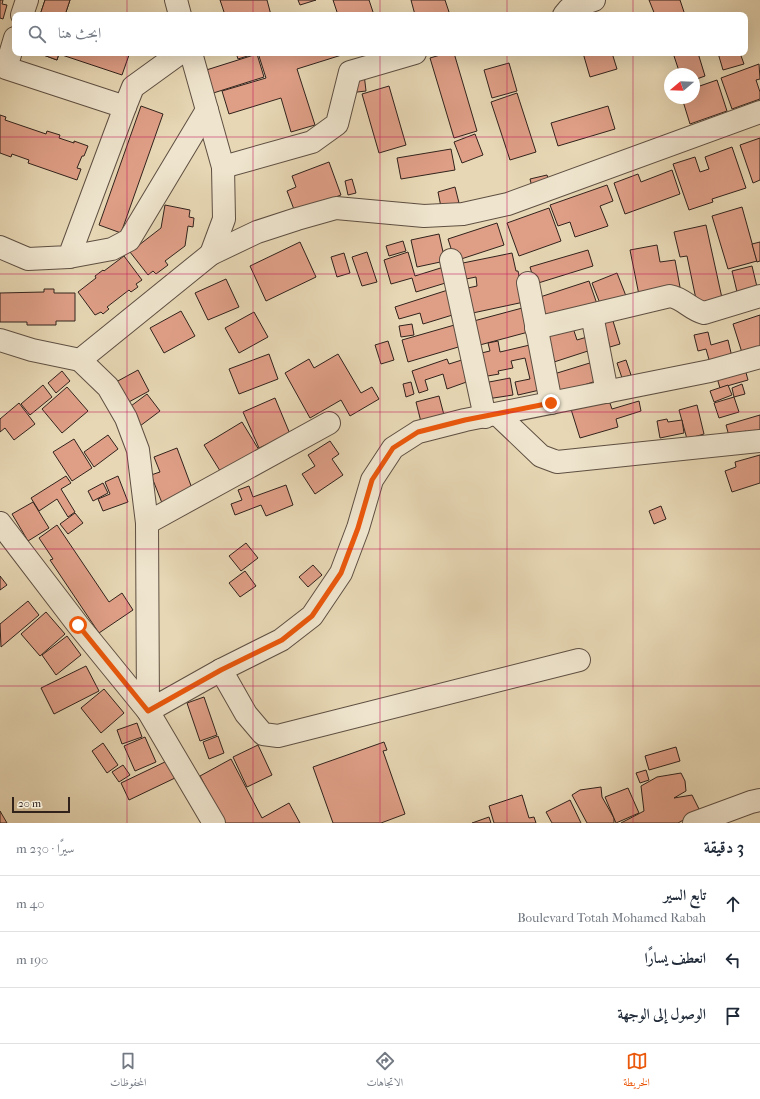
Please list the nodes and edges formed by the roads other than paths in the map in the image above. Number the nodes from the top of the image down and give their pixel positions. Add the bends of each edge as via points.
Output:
1 (26, 0) edge
2 (176, 0) edge
3 (594, 0) edge
4 (23, 12) edge
5 (179, 12) edge
6 (566, 12) edge
7 (12, 48) edge
8 (176, 56) edge
9 (192, 56) edge
10 (406, 56) edge
11 (125, 107) junction
12 (207, 110) junction
13 (760, 112) edge
14 (223, 167) junction
15 (0, 247) edge
16 (211, 254) junction
17 (69, 257) junction
18 (451, 260) dead end
19 (528, 283) dead end
20 (760, 296) edge
21 (592, 315) junction
22 (536, 328) junction
23 (0, 340) edge
24 (760, 357) edge
25 (80, 360) junction
26 (607, 392) junction
27 (551, 403) junction
28 (491, 415) junction
29 (329, 423) dead end
30 (760, 441) edge
31 (147, 523) junction
32 (0, 524) edge
33 (579, 660) dead end
34 (221, 670) junction
35 (148, 711) junction
36 (760, 800) edge
37 (214, 823) edge
38 (694, 823) edge

1 - 4 street
2 - 5 street
3 - 6 street
7 - 11 street via 6,68
8 - 11 street via 133,87
9 - 12 street
10 - 14 street via 350,72 337,124 312,142
11 - 17 street
12 - 14 street
12 - 17 street via 130,240 112,249
13 - 16 street via 508,204 463,214 424,216 336,208 257,232
14 - 16 street via 224,219
15 - 17 street via 28,259
16 - 25 street
18 - 28 street
19 - 22 street
20 - 21 street via 704,313 678,297 670,296
21 - 22 street
21 - 26 street
22 - 27 street
23 - 25 street
24 - 26 street via 710,371
25 - 31 street via 108,387 126,418 138,450
26 - 27 street
27 - 28 street
28 - 30 street via 541,456 557,462
28 - 34 street via 418,432 393,448 372,480 341,573 312,616 282,640
29 - 31 street
31 - 35 street
32 - 35 street
33 - 34 street via 278,736 263,734 246,714
34 - 35 street
35 - 37 street
36 - 38 street

